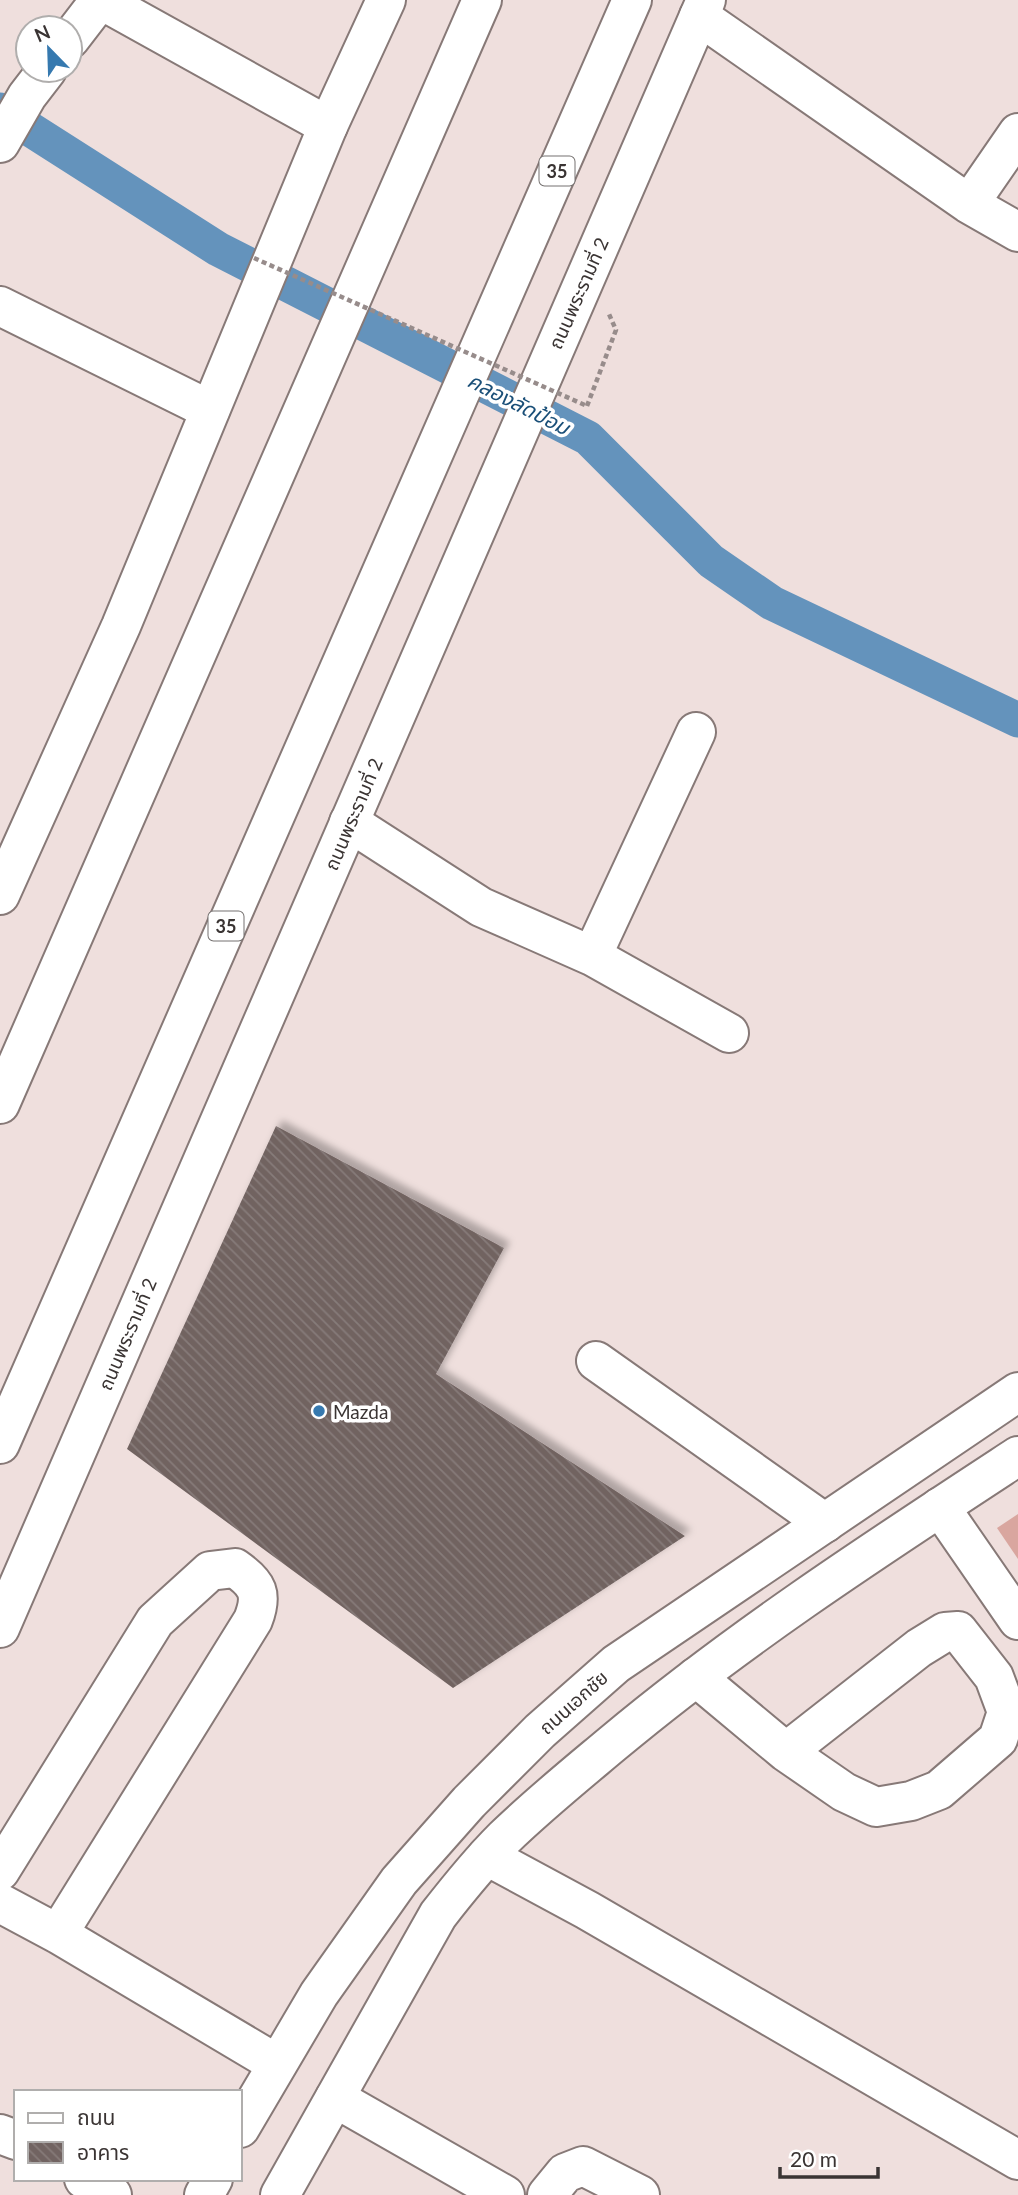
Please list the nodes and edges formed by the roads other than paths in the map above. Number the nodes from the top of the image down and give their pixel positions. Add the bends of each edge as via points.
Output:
1 (100, 0) edge
2 (386, 0) edge
3 (482, 0) edge
4 (632, 0) edge
5 (648, 0) edge
6 (703, 8) edge
7 (84, 21) edge
8 (36, 84) edge
9 (327, 126) junction
10 (1018, 133) edge
11 (0, 143) edge
12 (969, 204) junction
13 (1018, 232) edge
14 (503, 294) junction
15 (0, 306) edge
16 (210, 411) junction
17 (696, 732) dead end
18 (349, 822) junction
19 (8, 853) edge
20 (0, 895) edge
21 (592, 956) junction
22 (729, 1033) dead end
23 (0, 1104) edge
24 (596, 1361) dead end
25 (1018, 1392) edge
26 (0, 1444) edge
27 (1018, 1456) edge
28 (909, 1466) junction
29 (940, 1507) junction
30 (825, 1523) junction
31 (1018, 1620) edge
32 (0, 1628) edge
33 (696, 1676) junction
34 (786, 1752) junction
35 (488, 1856) junction
36 (0, 1871) edge
37 (0, 1903) edge
38 (58, 1934) junction
39 (277, 2064) junction
40 (335, 2098) junction
41 (242, 2125) edge
42 (1018, 2160) edge
43 (88, 2181) edge
44 (112, 2195) edge
45 (280, 2195) edge
46 (505, 2195) edge
47 (547, 2195) edge
48 (640, 2195) edge

1 - 7 main road
1 - 9 main road
2 - 9 main road
3 - 23 main road
4 - 14 main road, 35
5 - 14 main road
6 - 12 main road
6 - 18 main road, ถนนพระรามที่ 2
8 - 11 main road
9 - 16 main road
10 - 12 main road
12 - 13 main road
14 - 26 main road, 35
15 - 16 main road
16 - 19 main road via 121,626
17 - 21 main road
18 - 21 main road via 481,906
18 - 32 main road, ถนนพระรามที่ 2
19 - 20 main road
21 - 22 main road
24 - 30 main road
25 - 28 main road, ถนนเอกชัย
27 - 29 main road
28 - 29 main road
28 - 30 main road, ถนนเอกชัย
29 - 31 main road
29 - 33 main road
30 - 39 main road, ถนนเอกชัย via 616,1664 531,1740 399,1881 318,1994
33 - 34 main road
33 - 35 main road via 580,1771
34 - 34 main road via 844,1792 876,1807 911,1801 939,1790 998,1740 1007,1712 995,1677 958,1630 945,1632
35 - 40 main road via 438,1915
35 - 42 main road
36 - 38 main road via 155,1621 210,1571 235,1568 252,1580 259,1604 253,1620
37 - 38 main road
38 - 39 main road
39 - 41 main road, ถนนเอกชัย
40 - 45 main road
40 - 46 main road
43 - 44 main road
47 - 48 main road via 565,2173 583,2166

